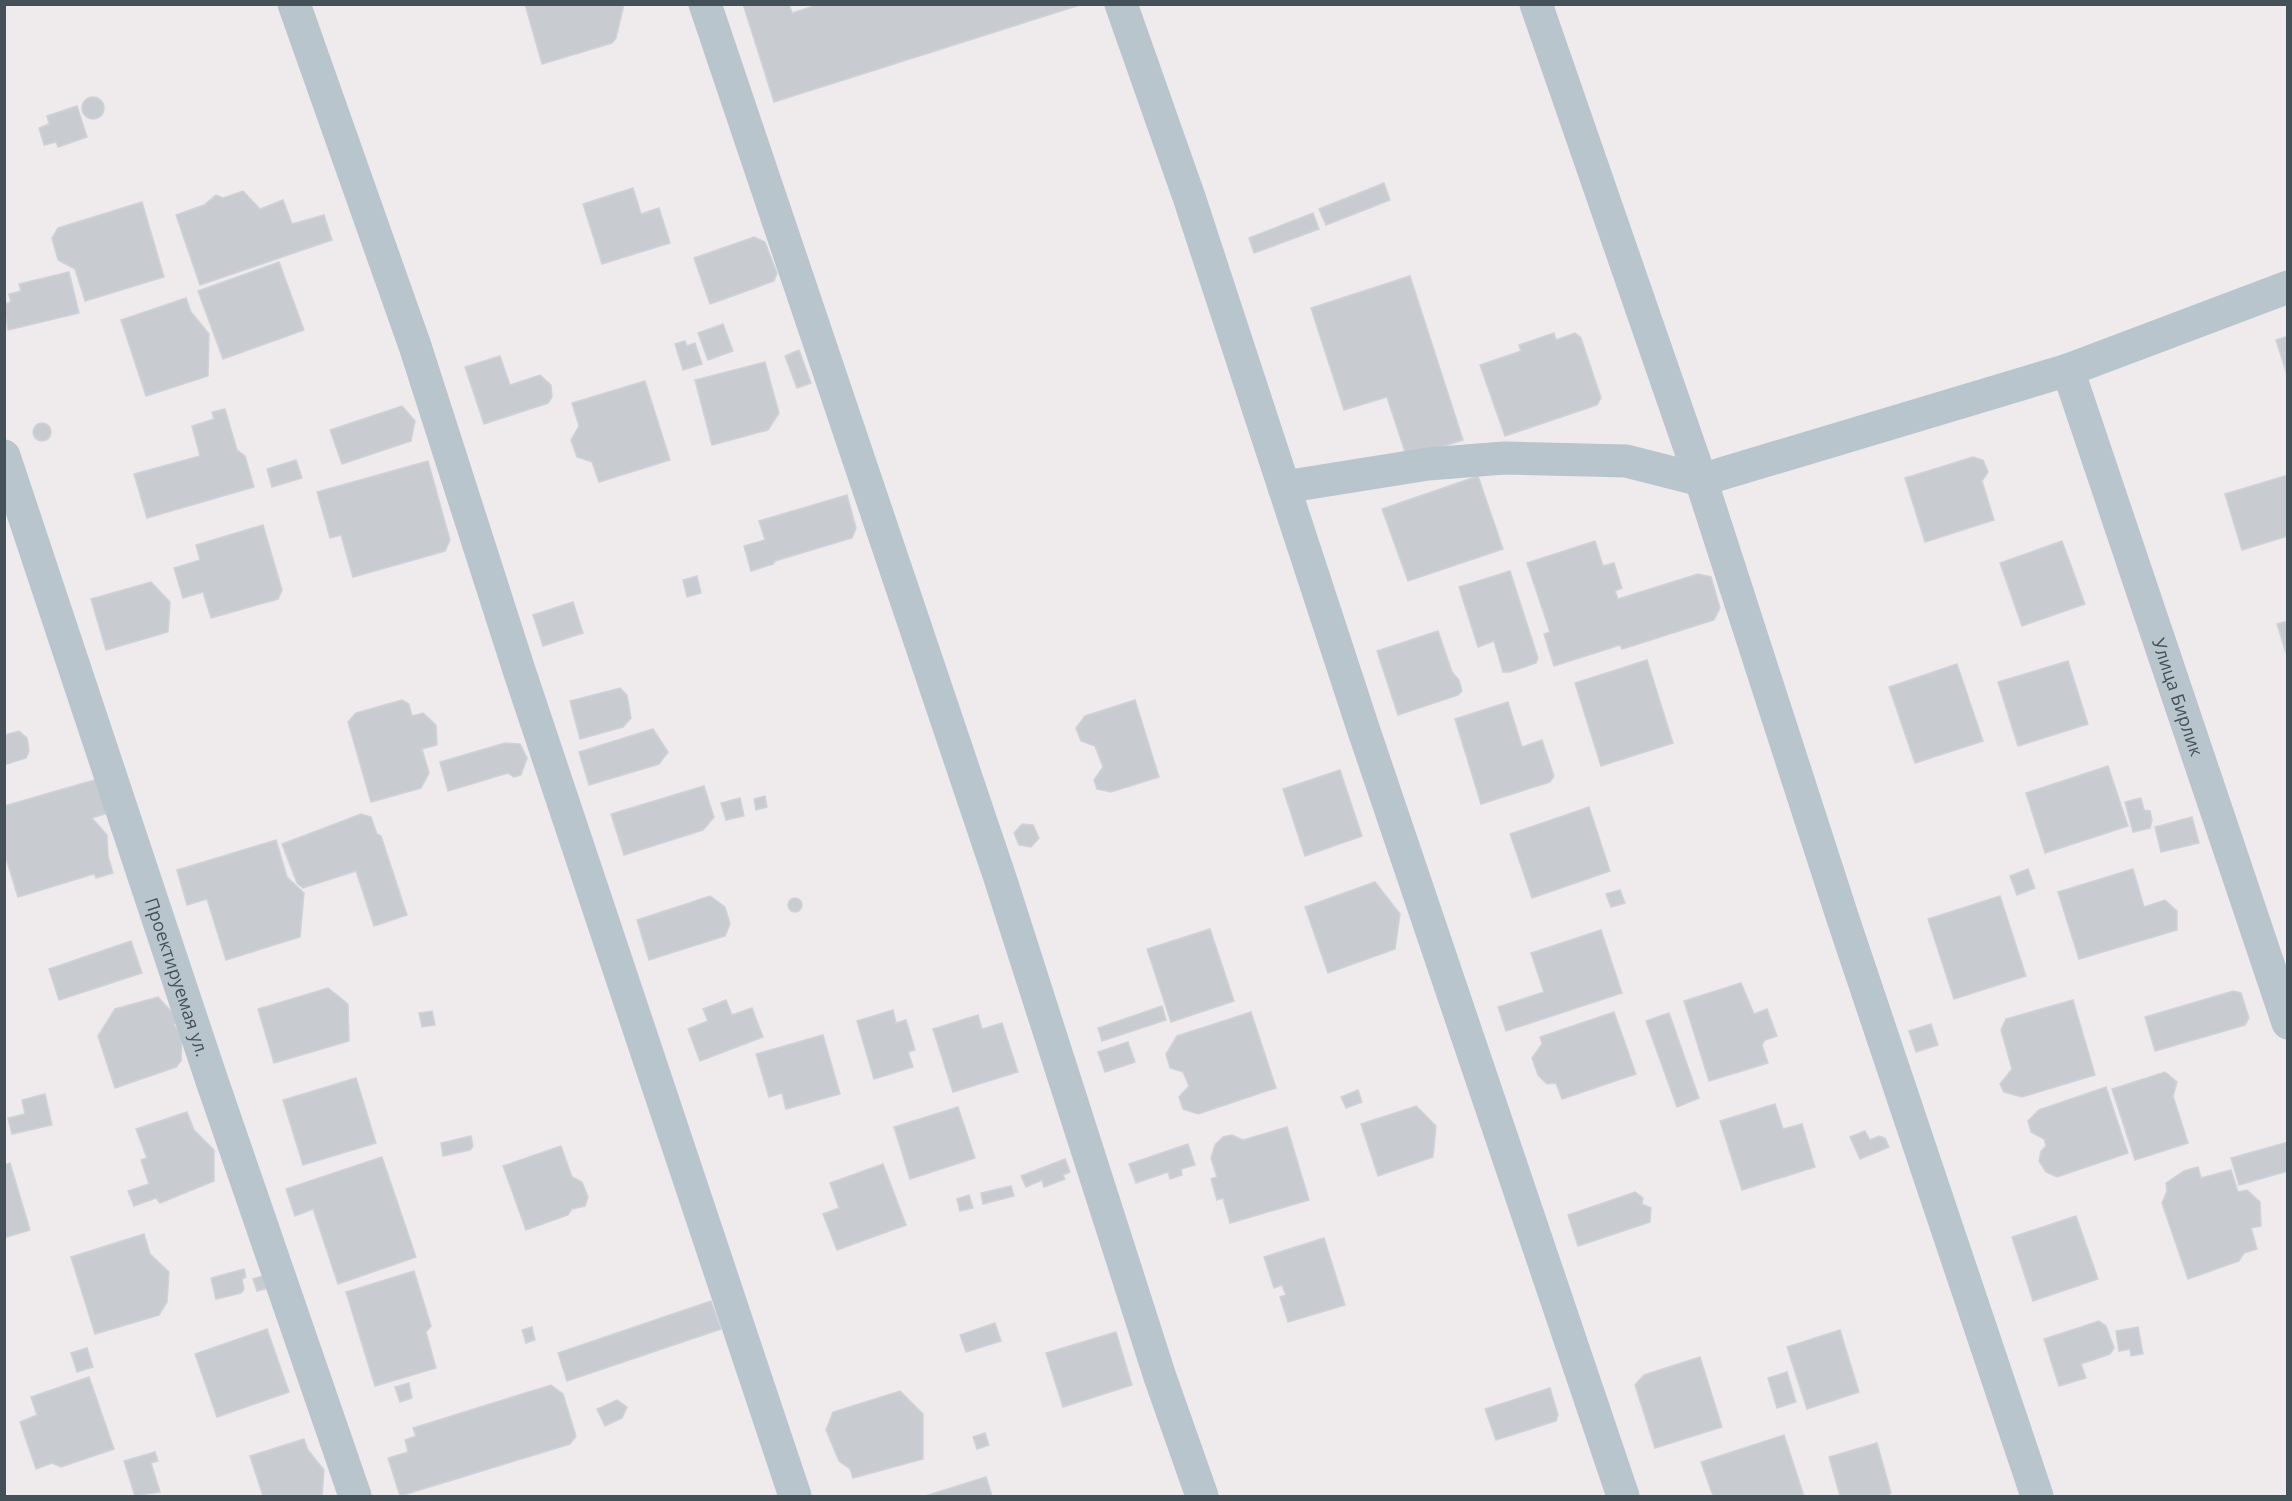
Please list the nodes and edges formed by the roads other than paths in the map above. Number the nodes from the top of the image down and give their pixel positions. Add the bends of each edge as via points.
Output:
1 (294, 4) edge
2 (705, 4) edge
3 (1121, 4) edge
4 (1536, 4) edge
5 (2288, 287) edge
6 (2068, 370) junction
7 (4, 456) edge
8 (1701, 480) junction
9 (1284, 487) junction
10 (2288, 1023) edge
11 (355, 1497) edge
12 (795, 1497) edge
13 (1202, 1497) edge
14 (1623, 1497) edge
15 (2037, 1497) edge

1 - 12 street via 415,346 522,682
2 - 13 street via 1003,889
3 - 9 street
4 - 8 street
5 - 6 street
6 - 8 street
6 - 10 street, Улица Бирлик
7 - 11 street, Проектируемая ул.
8 - 9 street via 1626,461 1504,458 1428,464
8 - 15 street
9 - 14 street

